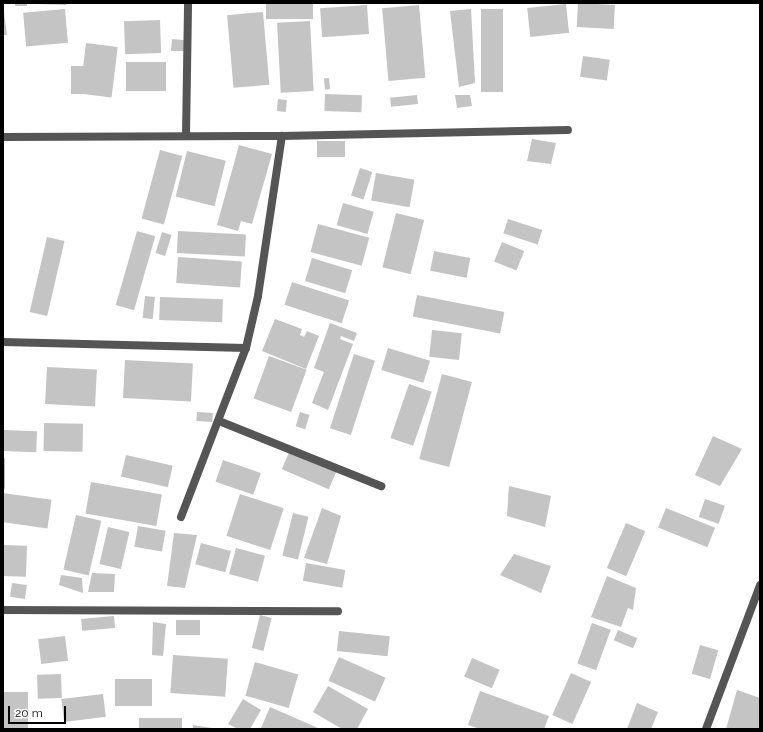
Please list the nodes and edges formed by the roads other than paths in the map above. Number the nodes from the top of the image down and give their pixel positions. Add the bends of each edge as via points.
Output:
1 (188, 3) edge
2 (568, 130) dead end
3 (186, 135) junction
4 (282, 136) junction
5 (3, 137) edge
6 (3, 342) edge
7 (246, 348) junction
8 (219, 421) junction
9 (381, 486) dead end
10 (181, 517) dead end
11 (760, 585) edge
12 (3, 610) edge
13 (338, 611) dead end
14 (706, 729) edge

1 - 3 street
2 - 4 street
3 - 4 street
3 - 5 street
4 - 7 street via 258,296
6 - 7 street
7 - 8 street
8 - 9 street
8 - 10 street
11 - 14 street
12 - 13 street

